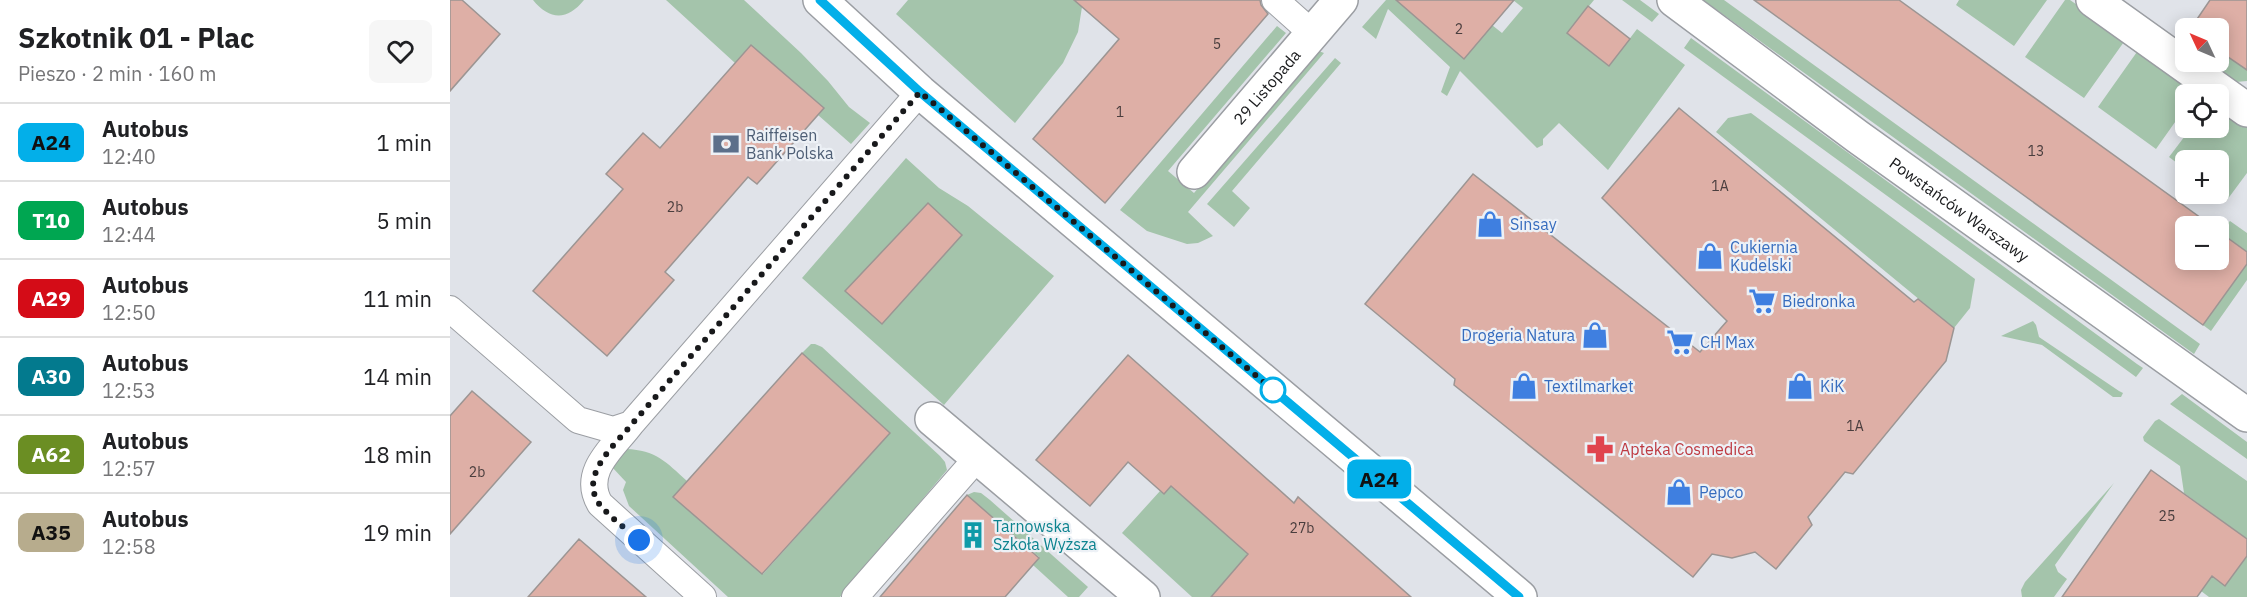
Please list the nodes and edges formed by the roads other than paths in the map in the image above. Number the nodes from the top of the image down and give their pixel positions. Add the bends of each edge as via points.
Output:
1 (820, 0) edge
2 (1275, 0) edge
3 (1341, 0) edge
4 (1674, 0) edge
5 (2093, 0) edge
6 (1312, 33) junction
7 (920, 92) junction
8 (2247, 110) edge
9 (1194, 172) dead end
10 (450, 309) edge
11 (2247, 416) edge
12 (932, 419) dead end
13 (632, 424) junction
14 (978, 457) junction
15 (703, 597) edge
16 (855, 597) edge
17 (1143, 597) edge
18 (1520, 597) edge

1 - 7 street
2 - 6 lane
3 - 6 street, 29 Listopada
4 - 11 street, Powstańców Warszawy
5 - 8 street
6 - 9 street, 29 Listopada
7 - 13 lane
7 - 18 street
10 - 13 lane via 578,420 613,430
12 - 14 street
13 - 15 lane via 598,467 593,493 607,511
14 - 16 lane
14 - 17 street

